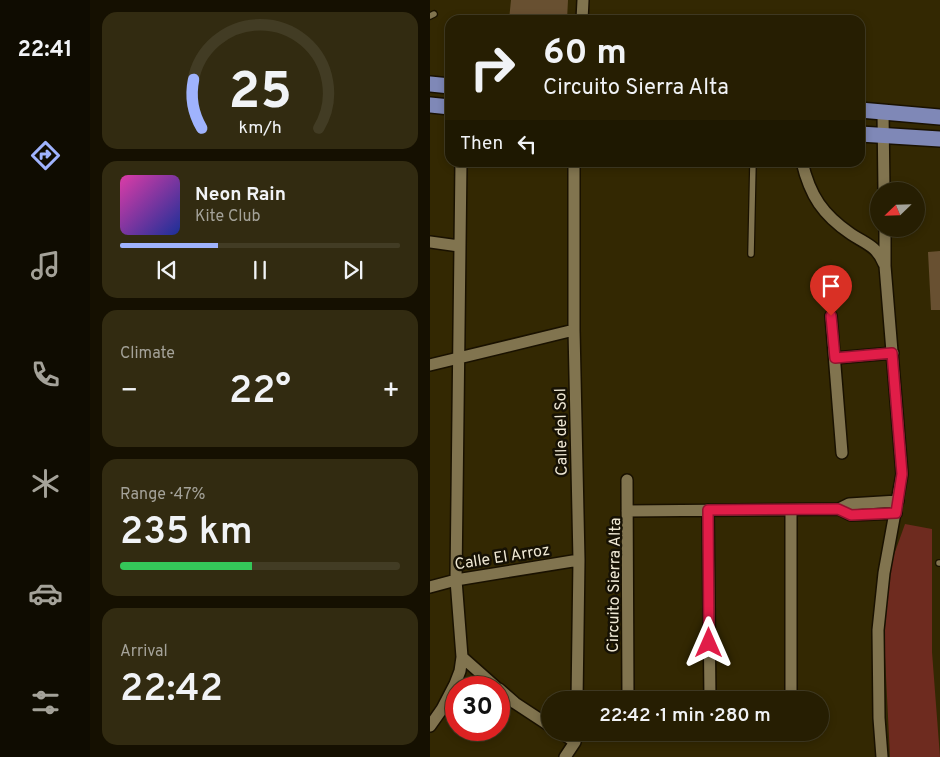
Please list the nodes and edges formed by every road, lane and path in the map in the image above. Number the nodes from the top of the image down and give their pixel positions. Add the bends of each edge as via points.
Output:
1 (583, 0) edge
2 (582, 15) edge
3 (430, 84) edge
4 (445, 86) edge
5 (430, 105) edge
6 (445, 106) edge
7 (865, 110) edge
8 (883, 112) junction
9 (940, 117) edge
10 (865, 134) edge
11 (884, 136) junction
12 (940, 139) edge
13 (461, 167) edge
14 (574, 167) edge
15 (753, 167) edge
16 (804, 167) edge
17 (884, 182) edge
18 (885, 238) edge
19 (430, 242) edge
20 (459, 246) junction
21 (751, 254) dead end
22 (885, 266) junction
23 (831, 316) dead end
24 (574, 330) junction
25 (892, 353) junction
26 (460, 358) junction
27 (835, 358) junction
28 (430, 365) edge
29 (842, 453) dead end
30 (627, 480) dead end
31 (898, 500) junction
32 (838, 509) junction
33 (708, 510) junction
34 (791, 510) junction
35 (627, 511) junction
36 (896, 513) junction
37 (579, 560) junction
38 (456, 580) junction
39 (430, 587) edge
40 (462, 657) junction
41 (484, 676) edge
42 (577, 691) edge
43 (628, 691) edge
44 (710, 691) edge
45 (791, 691) edge
46 (510, 699) edge
47 (541, 720) edge
48 (430, 726) edge
49 (574, 741) edge
50 (565, 757) edge
51 (882, 757) edge

1 - 2 street
3 - 4 main road
5 - 6 main road
7 - 8 main road
8 - 9 main road
8 - 11 street
10 - 11 main road
11 - 12 main road
11 - 17 street
13 - 20 street
14 - 24 street, Calle del Sol
15 - 21 lane
16 - 22 street via 814,198 825,213 876,249
18 - 22 street
19 - 20 street
20 - 26 street
22 - 25 street
23 - 27 street
24 - 26 street
24 - 37 street, Calle del Sol
25 - 27 street
25 - 31 street via 902,474
26 - 28 street
26 - 38 street
27 - 29 street
30 - 35 street
31 - 32 street, Circuito Sierra Alta via 849,504
31 - 36 street
32 - 34 street, Circuito Sierra Alta
32 - 36 street, Circuito Sierra Alta via 851,515
33 - 34 street, Circuito Sierra Alta
33 - 35 street, Circuito Sierra Alta
33 - 44 street
34 - 45 street
35 - 43 street, Circuito Sierra Alta
36 - 51 street via 884,573 878,630
37 - 38 street, Calle El Arroz
37 - 42 street, Calle del Sol
38 - 39 street, Calle El Arroz
38 - 40 street
40 - 41 street
40 - 48 street via 455,684
46 - 47 street
49 - 50 street

